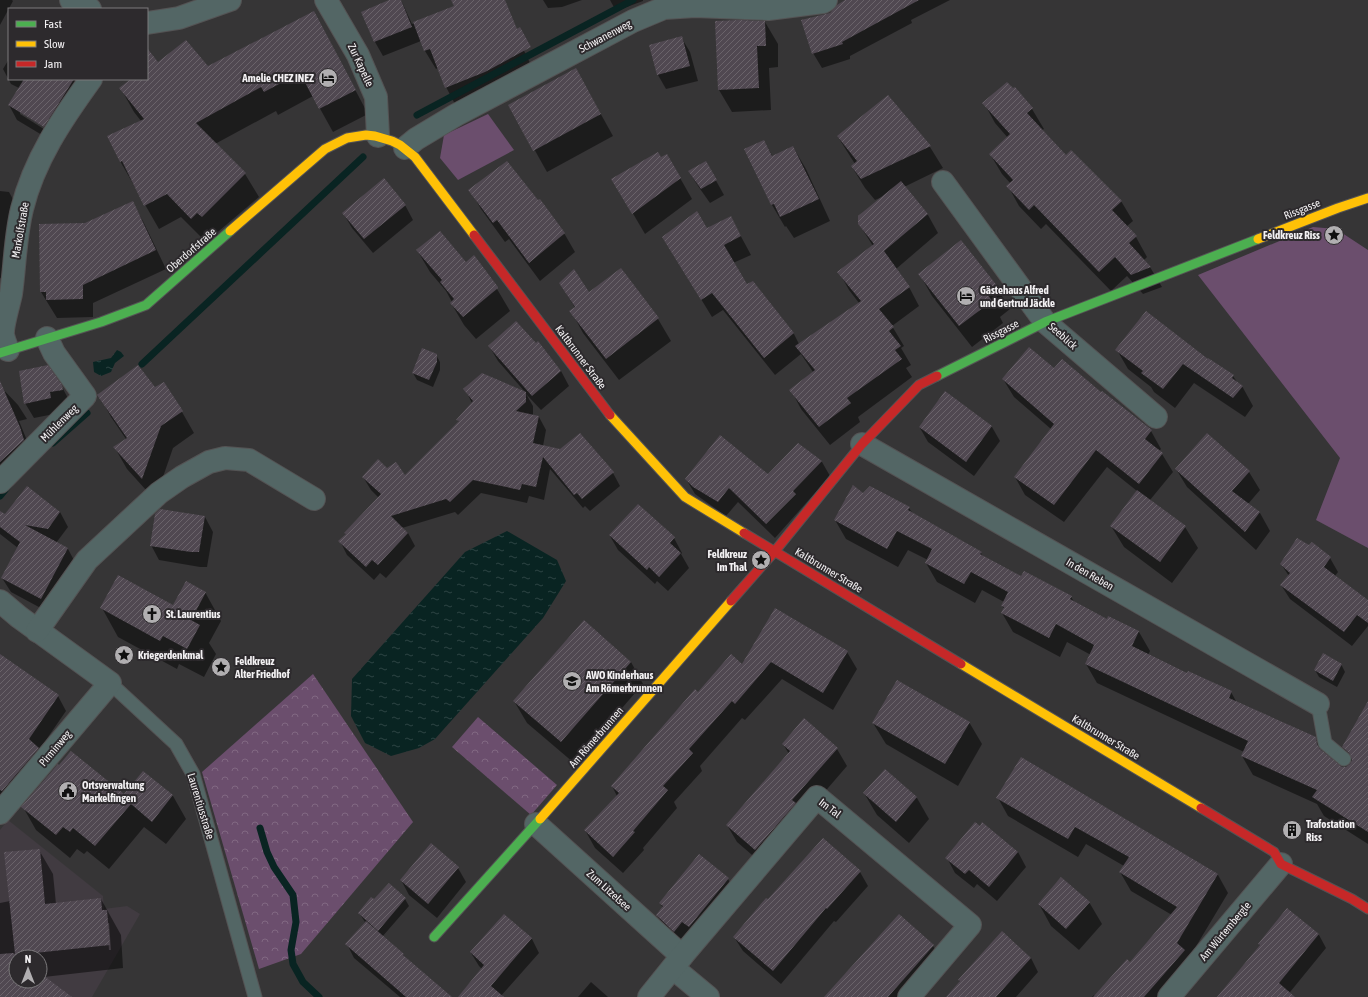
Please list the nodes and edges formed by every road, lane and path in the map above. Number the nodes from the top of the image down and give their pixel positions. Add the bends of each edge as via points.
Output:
1 (72, 0) edge
2 (230, 0) edge
3 (326, 0) edge
4 (826, 0) edge
5 (664, 4) edge
6 (88, 8) edge
7 (148, 23) edge
8 (91, 80) edge
9 (378, 136) junction
10 (405, 148) junction
11 (943, 182) dead end
12 (1368, 198) edge
13 (1045, 322) junction
14 (47, 338) junction
15 (4, 352) edge
16 (1156, 417) dead end
17 (862, 444) junction
18 (0, 482) edge
19 (314, 499) dead end
20 (775, 551) junction
21 (0, 601) edge
22 (37, 631) junction
23 (110, 683) junction
24 (1318, 704) joint
25 (1344, 759) dead end
26 (0, 813) edge
27 (536, 824) junction
28 (1281, 864) junction
29 (1368, 909) edge
30 (434, 937) dead end
31 (678, 962) junction
32 (255, 997) edge
33 (649, 997) edge
34 (708, 997) edge
35 (909, 997) edge
36 (1169, 997) edge

1 - 6 street
2 - 7 street via 179,18
3 - 9 street, Zur Kapelle via 358,55 376,97
4 - 5 street, Schwanenweg via 768,8
5 - 10 street, Schwanenweg via 463,112
8 - 15 street, Markolfstraße via 69,109 32,177 16,242 11,294 3,335
9 - 10 street, Kaltbrunner Straße
9 - 14 street, Oberdorfstraße via 362,135 347,138 325,149 146,305
10 - 20 street, Kaltbrunner Straße via 415,157 616,422 685,497
11 - 13 street, Seeblick
12 - 13 street, Rissgasse
13 - 16 street, Seeblick
13 - 17 street, Rissgasse via 919,385
14 - 15 street, Oberdorfstraße
14 - 18 street, Mühlenweg via 54,353 85,396
17 - 20 street, Rissgasse
17 - 24 street, In den Reben
19 - 22 street via 249,460 226,458 209,462 160,493 86,560
20 - 27 street, Am Römerbrunnen
20 - 28 street, Kaltbrunner Straße via 1274,852
21 - 22 street, Laurentiusstraße
22 - 23 street, Laurentiusstraße
23 - 26 street, Pirminweg
23 - 32 lane, Laurentiusstraße via 176,744 193,774
24 - 25 lane via 1325,743
27 - 30 street, Am Römerbrunnen
27 - 31 street, Zum Litzelsee
28 - 29 street, Kaltbrunner Straße
28 - 36 street, Am Würtembergle
31 - 33 street, Im Tal
31 - 34 street, Zum Litzelsee
31 - 35 street, Im Tal via 817,797 970,925

